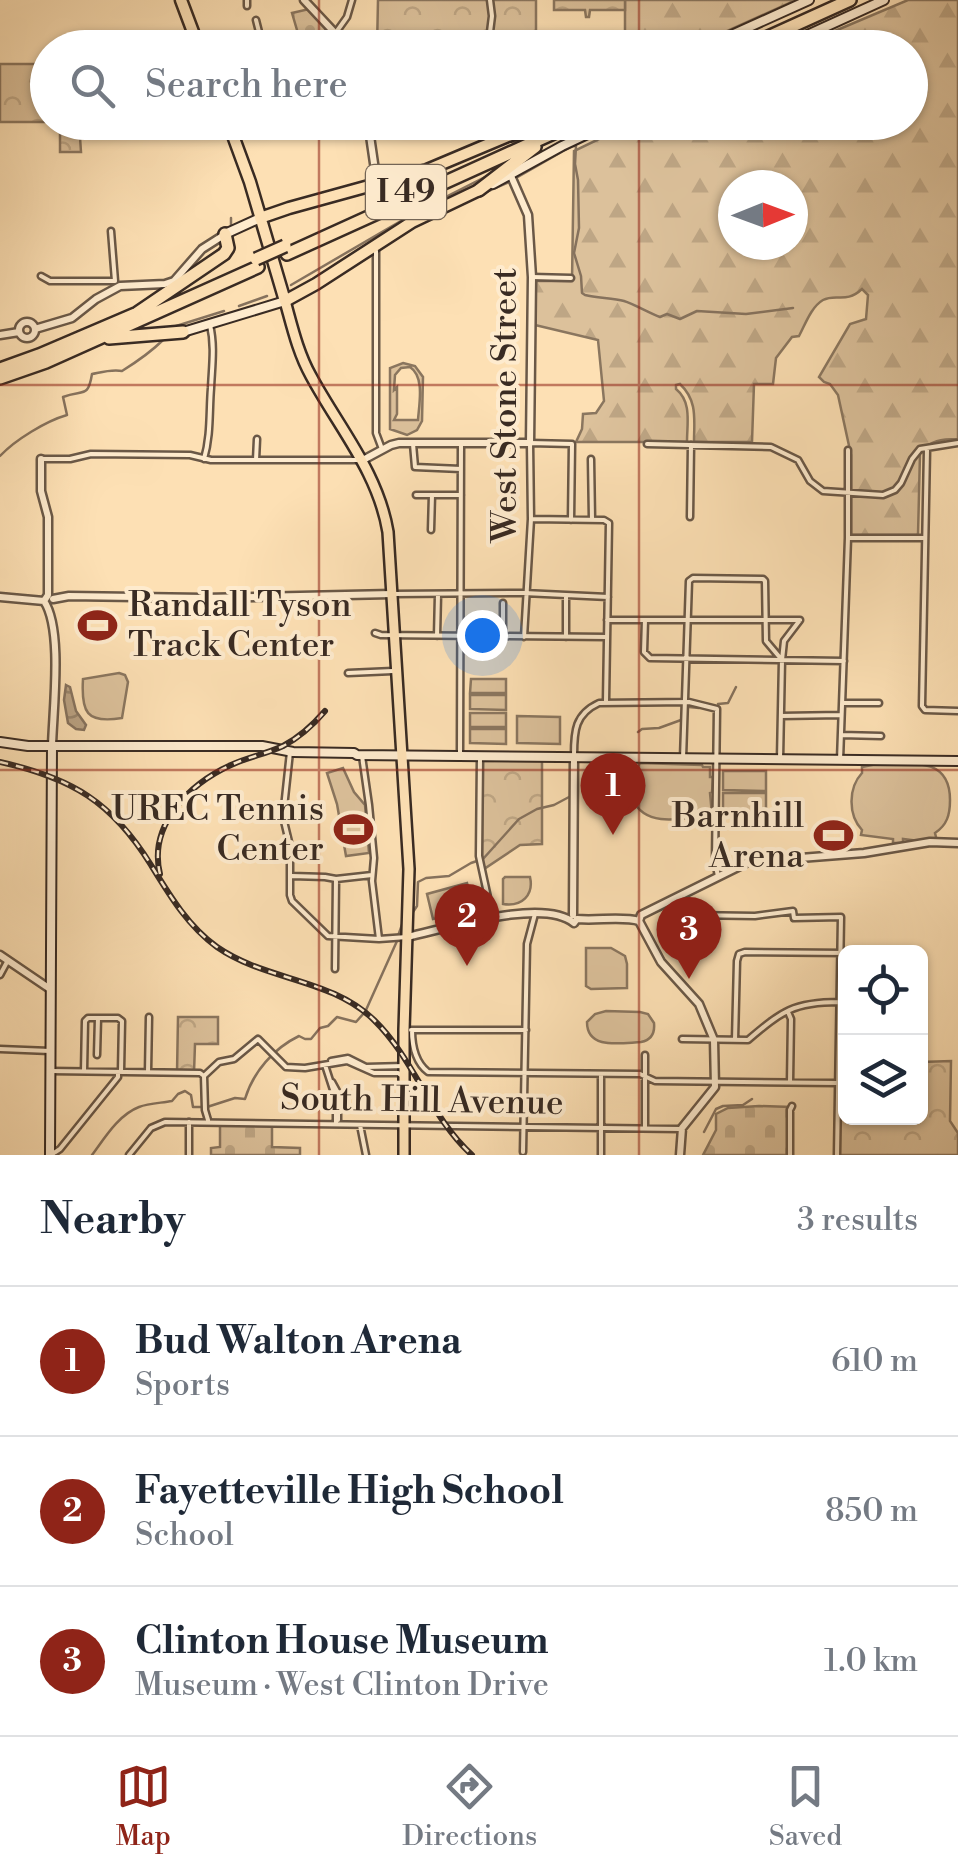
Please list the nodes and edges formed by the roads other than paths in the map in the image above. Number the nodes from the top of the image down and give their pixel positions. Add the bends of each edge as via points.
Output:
1 (181, 0) edge
2 (352, 0) edge
3 (490, 0) edge
4 (809, 0) edge
5 (831, 0) edge
6 (850, 0) edge
7 (884, 0) edge
8 (310, 2) edge
9 (256, 20) dead end
10 (192, 30) edge
11 (258, 30) edge
12 (334, 30) edge
13 (337, 30) edge
14 (490, 30) edge
15 (743, 30) edge
16 (765, 30) edge
17 (784, 30) edge
18 (818, 30) edge
19 (235, 140) edge
20 (371, 140) edge
21 (499, 140) edge
22 (530, 140) edge
23 (542, 140) edge
24 (575, 140) edge
25 (511, 176) junction
26 (377, 184) junction
27 (479, 190) junction
28 (259, 212) junction
29 (111, 231) dead end
30 (225, 234) junction
31 (375, 246) junction
32 (257, 263) junction
33 (40, 276) dead end
34 (532, 278) junction
35 (572, 278) dead end
36 (118, 284) junction
37 (284, 301) junction
38 (136, 313) junction
39 (210, 324) junction
40 (183, 332) joint
41 (0, 335) edge
42 (95, 340) junction
43 (0, 368) edge
44 (0, 378) edge
45 (256, 439) dead end
46 (413, 443) junction
47 (462, 443) junction
48 (530, 443) junction
49 (958, 443) edge
50 (647, 444) dead end
51 (690, 445) junction
52 (927, 448) junction
53 (382, 450) junction
54 (848, 450) dead end
55 (41, 459) joint
56 (204, 459) junction
57 (591, 459) dead end
58 (256, 460) junction
59 (363, 460) junction
60 (461, 469) junction
61 (848, 491) junction
62 (416, 495) dead end
63 (432, 495) junction
64 (461, 495) junction
65 (690, 517) dead end
66 (530, 519) junction
67 (572, 520) junction
68 (592, 520) junction
69 (432, 530) dead end
70 (848, 538) junction
71 (926, 538) junction
72 (392, 594) junction
73 (528, 594) junction
74 (438, 595) junction
75 (460, 595) junction
76 (566, 595) junction
77 (0, 597) edge
78 (608, 597) junction
79 (48, 600) junction
80 (502, 603) dead end
81 (608, 620) junction
82 (645, 620) junction
83 (688, 620) junction
84 (766, 620) junction
85 (375, 633) dead end
86 (394, 635) junction
87 (437, 636) junction
88 (460, 636) junction
89 (503, 636) junction
90 (524, 636) junction
91 (566, 636) junction
92 (607, 638) junction
93 (686, 659) junction
94 (782, 660) junction
95 (844, 661) junction
96 (396, 671) junction
97 (348, 673) dead end
98 (606, 701) junction
99 (686, 702) junction
100 (842, 703) junction
101 (878, 703) dead end
102 (958, 711) edge
103 (842, 715) junction
104 (781, 716) junction
105 (841, 735) junction
106 (881, 736) dead end
107 (0, 742) edge
108 (52, 746) junction
109 (290, 754) junction
110 (360, 756) junction
111 (402, 756) junction
112 (460, 757) junction
113 (480, 757) junction
114 (574, 757) junction
115 (684, 758) junction
116 (716, 759) junction
117 (780, 759) junction
118 (840, 760) junction
119 (958, 761) edge
120 (958, 842) edge
121 (372, 875) junction
122 (290, 876) junction
123 (718, 876) junction
124 (336, 879) junction
125 (677, 900) junction
126 (535, 914) junction
127 (492, 916) junction
128 (573, 917) junction
129 (638, 918) junction
130 (335, 936) junction
131 (407, 937) junction
132 (379, 939) junction
133 (842, 945) edge
134 (838, 953) edge
135 (0, 955) edge
136 (8, 961) junction
137 (335, 970) dead end
138 (0, 975) edge
139 (50, 989) junction
140 (838, 1002) edge
141 (787, 1011) junction
142 (149, 1017) dead end
143 (98, 1018) junction
144 (408, 1030) junction
145 (526, 1030) junction
146 (682, 1038) dead end
147 (714, 1040) junction
148 (734, 1040) junction
149 (0, 1050) edge
150 (50, 1050) junction
151 (409, 1053) junction
152 (97, 1054) dead end
153 (645, 1055) dead end
154 (325, 1065) junction
155 (50, 1071) junction
156 (84, 1072) junction
157 (120, 1072) junction
158 (148, 1072) junction
159 (404, 1072) junction
160 (525, 1073) junction
161 (602, 1073) junction
162 (204, 1076) junction
163 (645, 1077) junction
164 (715, 1082) junction
165 (790, 1082) junction
166 (838, 1082) joint
167 (792, 1106) dead end
168 (188, 1122) junction
169 (209, 1122) junction
170 (336, 1124) junction
171 (360, 1124) junction
172 (405, 1124) junction
173 (523, 1128) junction
174 (602, 1128) junction
175 (645, 1128) junction
176 (682, 1128) junction
177 (523, 1152) dead end
178 (50, 1155) edge
179 (129, 1155) edge
180 (189, 1155) edge
181 (366, 1155) edge
182 (404, 1155) edge
183 (601, 1155) edge
184 (680, 1155) edge
185 (790, 1155) edge
186 (837, 1155) edge

1 - 10 highway
2 - 13 street
3 - 14 street
4 - 15 main road
5 - 16 highway
6 - 17 highway
7 - 18 main road
8 - 12 street
9 - 11 street
19 - 28 highway
20 - 26 street
21 - 26 highway
22 - 32 highway, I 49, bridge
23 - 27 highway
24 - 25 main road
25 - 27 main road
25 - 34 street, West Stone Street via 528,214
26 - 28 highway
27 - 31 highway
28 - 30 main road
28 - 37 highway
29 - 36 street
30 - 36 street via 174,281
30 - 38 highway via 226,252
31 - 37 highway
31 - 53 street via 376,433
32 - 38 highway, I 49
32 - 42 highway, I 49
33 - 36 street
34 - 35 street
34 - 48 street, West Stone Street
36 - 41 street via 72,318 36,330 26,322 19,332
37 - 39 main road
37 - 59 main road via 310,374
38 - 43 highway, I 49
39 - 40 main road
39 - 56 street via 213,374
40 - 42 highway
42 - 44 highway, I 49
45 - 58 street
46 - 47 street
46 - 53 street
46 - 60 street via 415,467
47 - 48 street
47 - 60 street
48 - 66 street, West Stone Street
48 - 67 street via 572,444
49 - 52 street
50 - 51 street
51 - 61 street via 771,447 798,460 823,491
51 - 65 street
52 - 61 street via 915,454 895,490 883,496
52 - 71 street
53 - 59 street
54 - 61 street
55 - 56 street
55 - 79 street
56 - 58 street
57 - 68 street
58 - 59 street
59 - 72 main road via 386,517
60 - 64 street
61 - 70 street
62 - 63 street
63 - 64 street
63 - 69 street
64 - 75 street
66 - 67 street
66 - 73 street, West Stone Street
67 - 68 street
68 - 78 street via 608,522
70 - 71 street
70 - 95 street
71 - 102 street via 922,706
72 - 74 street
72 - 79 street
72 - 86 main road
73 - 75 street
73 - 76 street
73 - 90 street, West Stone Street
74 - 75 street
74 - 87 street
75 - 88 street
76 - 78 street
76 - 91 street
77 - 79 street
78 - 81 street
79 - 108 street via 54,636
80 - 89 street
81 - 82 street
81 - 92 street
82 - 83 street
82 - 93 street via 646,656
83 - 84 street
83 - 84 street via 693,578 763,579
83 - 93 street
84 - 94 street via 767,644
84 - 94 street via 800,620 784,640
85 - 86 street
86 - 87 street
86 - 96 main road
87 - 88 street
88 - 89 street
88 - 112 street
89 - 90 street
90 - 91 street
91 - 92 street
92 - 98 street
93 - 94 street
93 - 99 street
94 - 95 street
94 - 104 street
95 - 100 street
96 - 97 street
96 - 111 main road
98 - 99 street
98 - 114 street via 578,720
99 - 115 street
99 - 116 street via 717,710
100 - 101 street
100 - 103 street
103 - 104 street
103 - 105 street
104 - 117 street
105 - 106 street
105 - 118 street
107 - 108 main road
108 - 109 main road
108 - 139 main road
109 - 110 main road
109 - 122 street via 284,820
110 - 111 main road
110 - 121 street
111 - 112 main road
111 - 131 main road
112 - 113 main road
113 - 114 main road
113 - 127 street via 480,858
114 - 115 main road
114 - 128 street
115 - 116 main road
116 - 117 main road
116 - 123 street
117 - 118 main road
118 - 119 main road
120 - 123 street via 756,861
121 - 124 street
121 - 132 street
122 - 124 street
122 - 130 street via 292,902 324,934
123 - 125 street
124 - 130 street
125 - 129 street
125 - 133 street via 689,915 793,911 794,918 840,918
126 - 127 street
126 - 128 street
126 - 145 street via 527,944
127 - 131 street
128 - 129 street
129 - 147 street via 664,966 698,1004
130 - 132 street
130 - 137 street
131 - 132 street
131 - 144 main road
134 - 148 street via 738,957
135 - 136 street
136 - 138 street
136 - 139 street
139 - 150 main road
140 - 141 street
141 - 148 street via 748,1040
141 - 165 street
142 - 158 street
143 - 152 street
143 - 156 street via 85,1021
143 - 157 street via 122,1021
144 - 145 street
144 - 151 main road
145 - 160 street
146 - 147 street
147 - 148 street
147 - 164 street
149 - 150 street
150 - 155 main road
151 - 159 main road
151 - 160 street via 428,1072
153 - 163 street
154 - 159 street via 346,1061 374,1073
154 - 159 street via 348,1058
154 - 162 street via 286,1067 258,1039
154 - 170 street
155 - 156 street
155 - 178 main road
156 - 157 street
157 - 158 street
157 - 178 street
158 - 162 street
159 - 172 main road
160 - 161 street
160 - 173 street
161 - 163 street
161 - 174 street
162 - 169 street
163 - 164 street
163 - 175 street
164 - 165 street
164 - 176 street
165 - 166 street
166 - 186 street
167 - 185 street
168 - 169 street, South Hill Avenue
168 - 179 street via 157,1124
168 - 180 street
169 - 170 street, South Hill Avenue
170 - 171 street, South Hill Avenue
171 - 172 street, South Hill Avenue
171 - 181 street
172 - 173 street, South Hill Avenue
172 - 182 main road
173 - 174 street, South Hill Avenue
173 - 177 street
174 - 175 street, South Hill Avenue
174 - 183 street
175 - 176 street, South Hill Avenue
176 - 184 street

